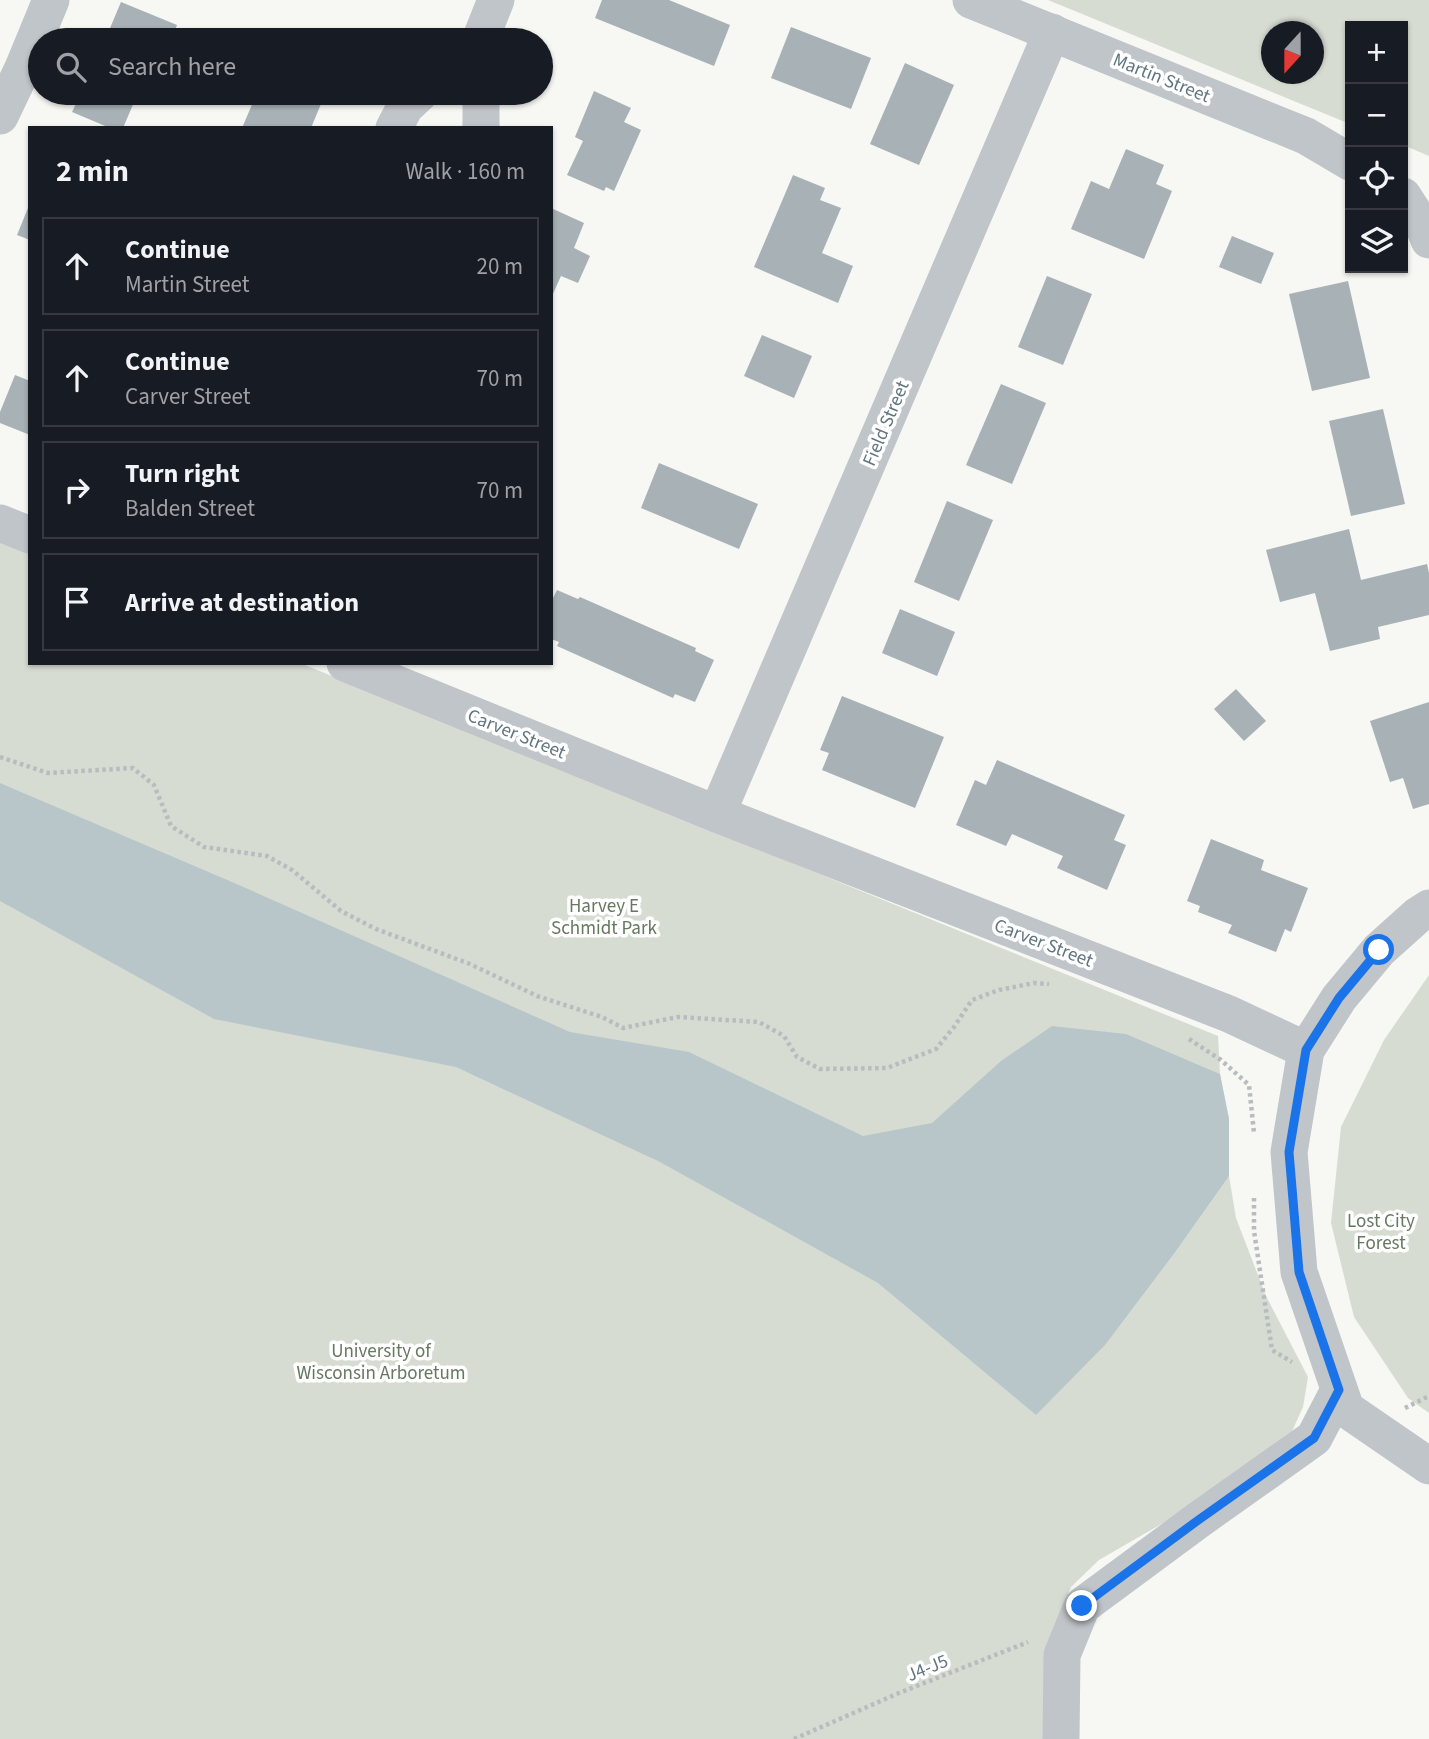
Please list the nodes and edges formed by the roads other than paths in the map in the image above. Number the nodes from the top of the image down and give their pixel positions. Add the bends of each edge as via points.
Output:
1 (51, 0) edge
2 (496, 0) edge
3 (971, 0) edge
4 (39, 28) edge
5 (485, 28) edge
6 (1052, 32) junction
7 (28, 56) edge
8 (407, 105) edge
9 (481, 105) edge
10 (0, 116) edge
11 (395, 126) edge
12 (481, 126) edge
13 (1345, 159) edge
14 (1408, 204) edge
15 (1429, 240) edge
16 (0, 523) edge
17 (28, 534) edge
18 (350, 665) edge
19 (717, 814) junction
20 (1429, 908) edge
21 (1306, 1050) junction
22 (1339, 1390) junction
23 (1429, 1466) edge
24 (1061, 1739) edge

1 - 4 street
2 - 5 street
3 - 6 street, Martin Street
6 - 13 street, Martin Street via 1306,136
6 - 19 street, Field Street
7 - 10 street
8 - 11 street
9 - 12 street
14 - 15 street
16 - 17 street
18 - 19 street, Carver Street
19 - 21 street, Carver Street via 1229,1014
20 - 21 street via 1379,950 1339,998
21 - 22 street via 1289,1152 1299,1272
22 - 23 street via 1346,1409
22 - 24 street via 1314,1438 1082,1606 1062,1654

